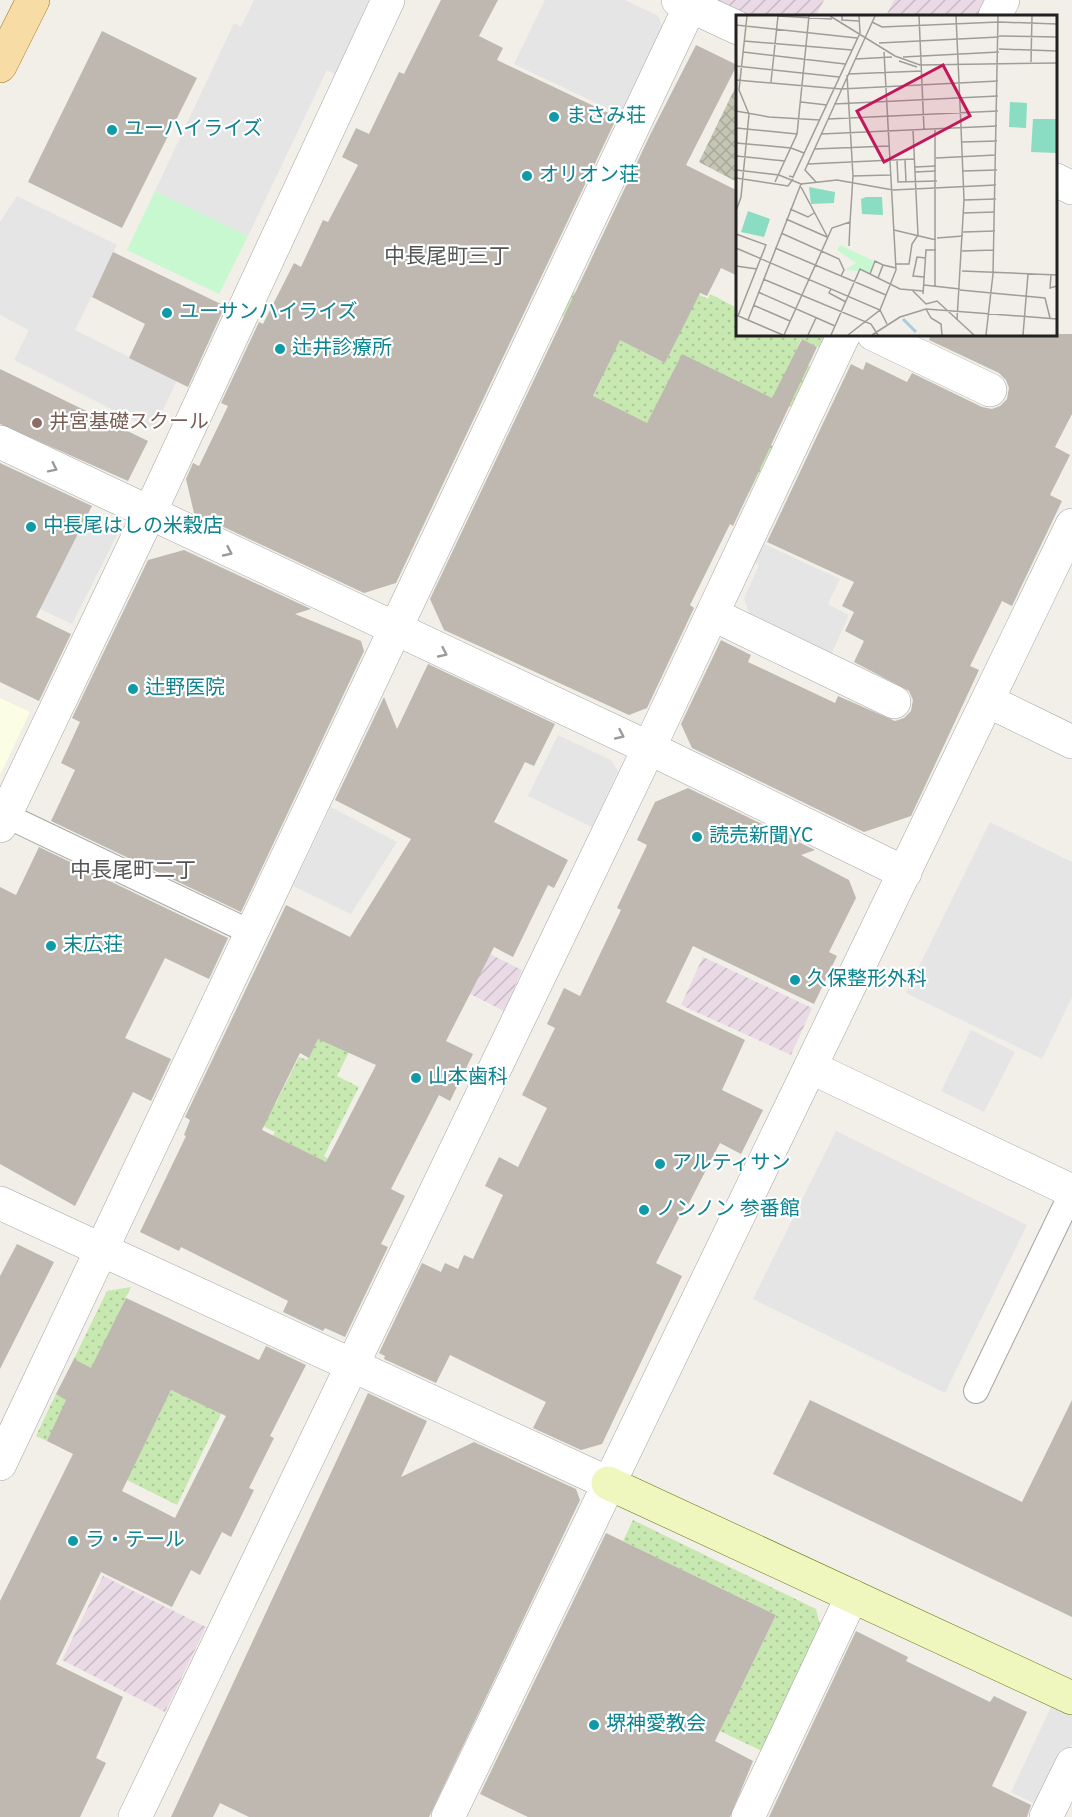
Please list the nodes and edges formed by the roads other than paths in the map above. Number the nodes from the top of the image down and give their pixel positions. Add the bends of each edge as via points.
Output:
1 (33, 0) edge
2 (388, 0) edge
3 (1003, 0) edge
4 (687, 2) edge
5 (996, 15) edge
6 (736, 27) edge
7 (0, 66) edge
8 (1057, 180) edge
9 (1072, 188) edge
10 (843, 336) edge
11 (877, 336) edge
12 (990, 390) dead end
13 (0, 442) edge
14 (148, 514) junction
15 (1072, 525) edge
16 (712, 614) junction
17 (395, 631) junction
18 (988, 701) junction
19 (894, 702) dead end
20 (1072, 741) edge
21 (649, 748) junction
22 (3, 820) edge
23 (905, 873) junction
24 (252, 933) junction
25 (810, 1067) junction
26 (1072, 1191) edge
27 (0, 1203) edge
28 (102, 1251) junction
29 (352, 1365) junction
30 (976, 1391) dead end
31 (0, 1464) edge
32 (608, 1483) junction
33 (852, 1596) junction
34 (1072, 1698) edge
35 (1072, 1764) edge
36 (135, 1817) edge
37 (448, 1817) edge
38 (748, 1817) edge
39 (1046, 1817) edge

1 - 7 main road
2 - 14 street
3 - 5 street
4 - 6 street
4 - 17 street
8 - 9 street
10 - 16 street
11 - 12 street
13 -> 14 street
14 -> 17 street
14 - 22 street
15 - 18 street
16 - 19 street
16 - 21 street
17 -> 21 street
17 - 24 street
18 - 20 street
18 - 23 street
21 - 23 street
21 - 29 street
22 - 24 lane
23 - 25 street
24 - 28 street
25 - 26 street
25 - 32 street
26 - 30 lane
27 - 28 street
28 - 29 street
28 - 31 street
29 - 32 street
29 - 36 street
32 - 33 street
32 - 37 street
33 - 34 street
33 - 38 street
35 - 39 street

